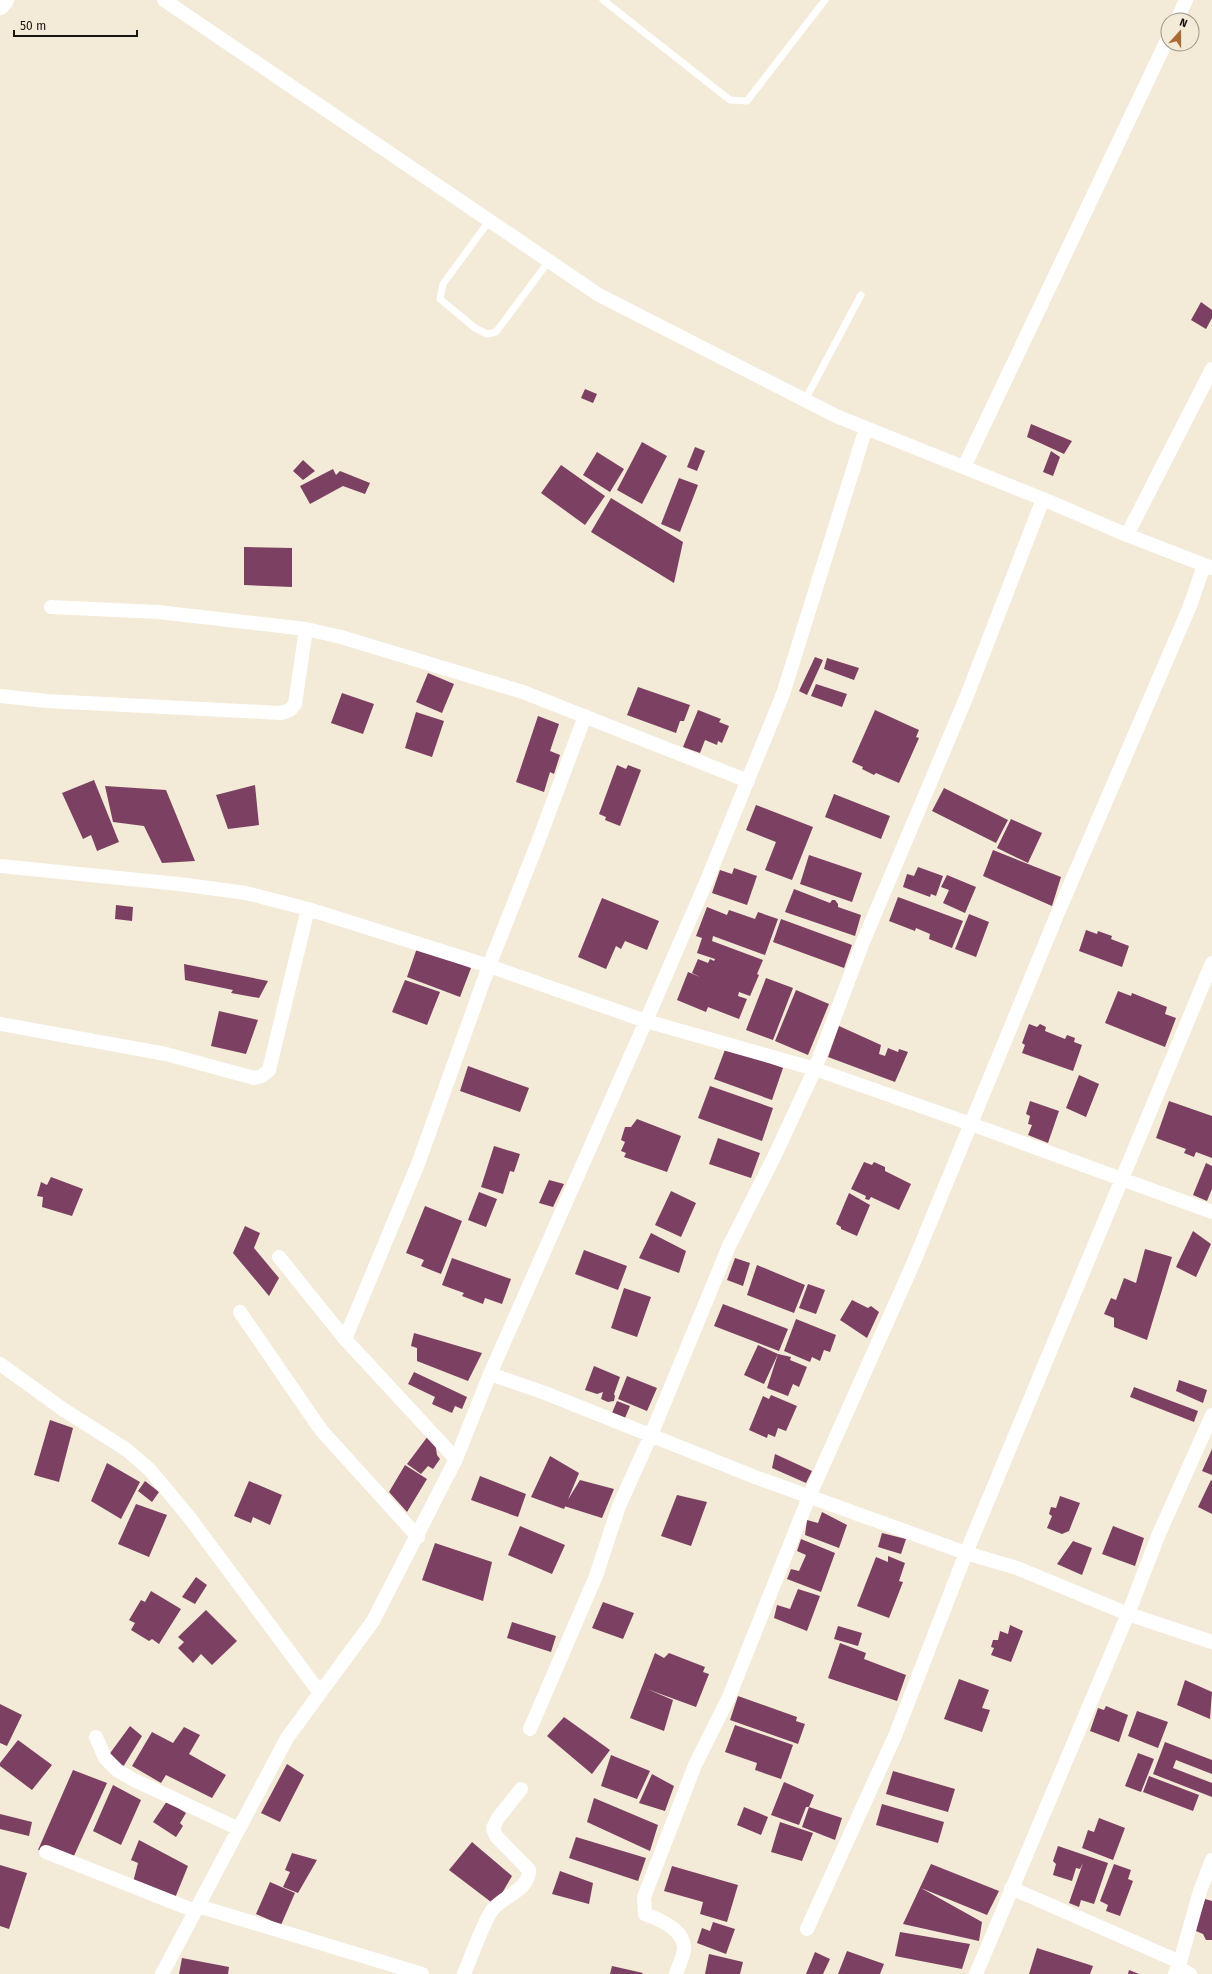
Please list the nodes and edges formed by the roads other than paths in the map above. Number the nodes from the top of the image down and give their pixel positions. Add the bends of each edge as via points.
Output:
1 (4, 0) edge
2 (164, 0) edge
3 (603, 0) edge
4 (825, 0) edge
5 (1186, 0) edge
6 (0, 5) edge
7 (1181, 12) edge
8 (1161, 52) edge
9 (489, 221) junction
10 (549, 261) junction
11 (861, 295) dead end
12 (1212, 369) edge
13 (805, 400) junction
14 (866, 428) junction
15 (964, 467) junction
16 (1043, 499) junction
17 (1127, 535) junction
18 (1208, 566) edge
19 (51, 607) dead end
20 (306, 629) junction
21 (0, 696) edge
22 (585, 716) junction
23 (748, 781) junction
24 (0, 866) edge
25 (308, 909) junction
26 (1212, 963) edge
27 (489, 966) junction
28 (646, 1022) junction
29 (0, 1024) edge
30 (815, 1069) junction
31 (971, 1124) junction
32 (1121, 1178) junction
33 (1212, 1212) edge
34 (279, 1257) dead end
35 (240, 1312) dead end
36 (345, 1339) junction
37 (0, 1364) edge
38 (490, 1374) junction
39 (1212, 1415) edge
40 (651, 1435) junction
41 (456, 1460) junction
42 (809, 1496) junction
43 (418, 1536) junction
44 (966, 1553) junction
45 (1128, 1614) junction
46 (1212, 1642) edge
47 (320, 1692) junction
48 (530, 1729) dead end
49 (96, 1737) dead end
50 (521, 1789) dead end
51 (239, 1829) junction
52 (46, 1852) dead end
53 (1212, 1860) edge
54 (1011, 1888) junction
55 (196, 1909) junction
56 (807, 1929) dead end
57 (1178, 1968) edge
58 (162, 1974) edge
59 (422, 1974) edge
60 (464, 1974) edge
61 (676, 1974) edge
62 (976, 1974) edge
63 (1190, 1974) edge

1 - 6 main road
2 - 9 street
3 - 4 lane via 730,100 737,102 747,101
5 - 7 street
8 - 15 street
9 - 10 street
9 - 10 lane via 443,284 440,292 440,299 475,328 487,334 496,332
10 - 13 street via 599,295
11 - 13 lane
12 - 17 street
13 - 14 street
14 - 15 street
14 - 23 street via 783,694
15 - 16 street
16 - 17 street
16 - 30 street via 969,691 863,942
17 - 18 street
18 - 31 street via 1057,914
19 - 20 street via 158,612
20 - 21 street via 295,704 290,710 281,713 47,701
20 - 22 street via 367,644 523,692
22 - 23 street
22 - 27 street
23 - 28 street
24 - 25 street via 246,893
25 - 27 street
25 - 29 street via 269,1070 262,1076 254,1078 156,1052
26 - 32 street
27 - 28 street
27 - 36 street via 418,1164
28 - 30 street
28 - 38 street
30 - 31 street
30 - 40 street via 729,1246
31 - 32 street
31 - 42 street via 913,1264
32 - 33 street
32 - 44 street
34 - 36 street
35 - 43 street via 321,1430
36 - 41 street
37 - 47 street via 64,1410 127,1450 150,1470
38 - 40 street
38 - 41 street
39 - 45 street via 1158,1536
40 - 42 street
40 - 48 street via 619,1506 596,1576
41 - 43 street
42 - 44 street
42 - 61 street via 729,1697 695,1765 644,1897 645,1914 670,1926 681,1937 684,1950
43 - 47 street via 373,1621
44 - 45 street via 1017,1568
44 - 56 street via 895,1736
45 - 46 street
45 - 54 street
47 - 51 street via 287,1738
49 - 51 street via 104,1758 117,1770
50 - 60 street via 493,1828 496,1836 529,1870 529,1877 492,1910
51 - 55 street
52 - 55 street
53 - 57 street
54 - 57 street
54 - 62 street
55 - 58 street
55 - 59 street
57 - 63 street

